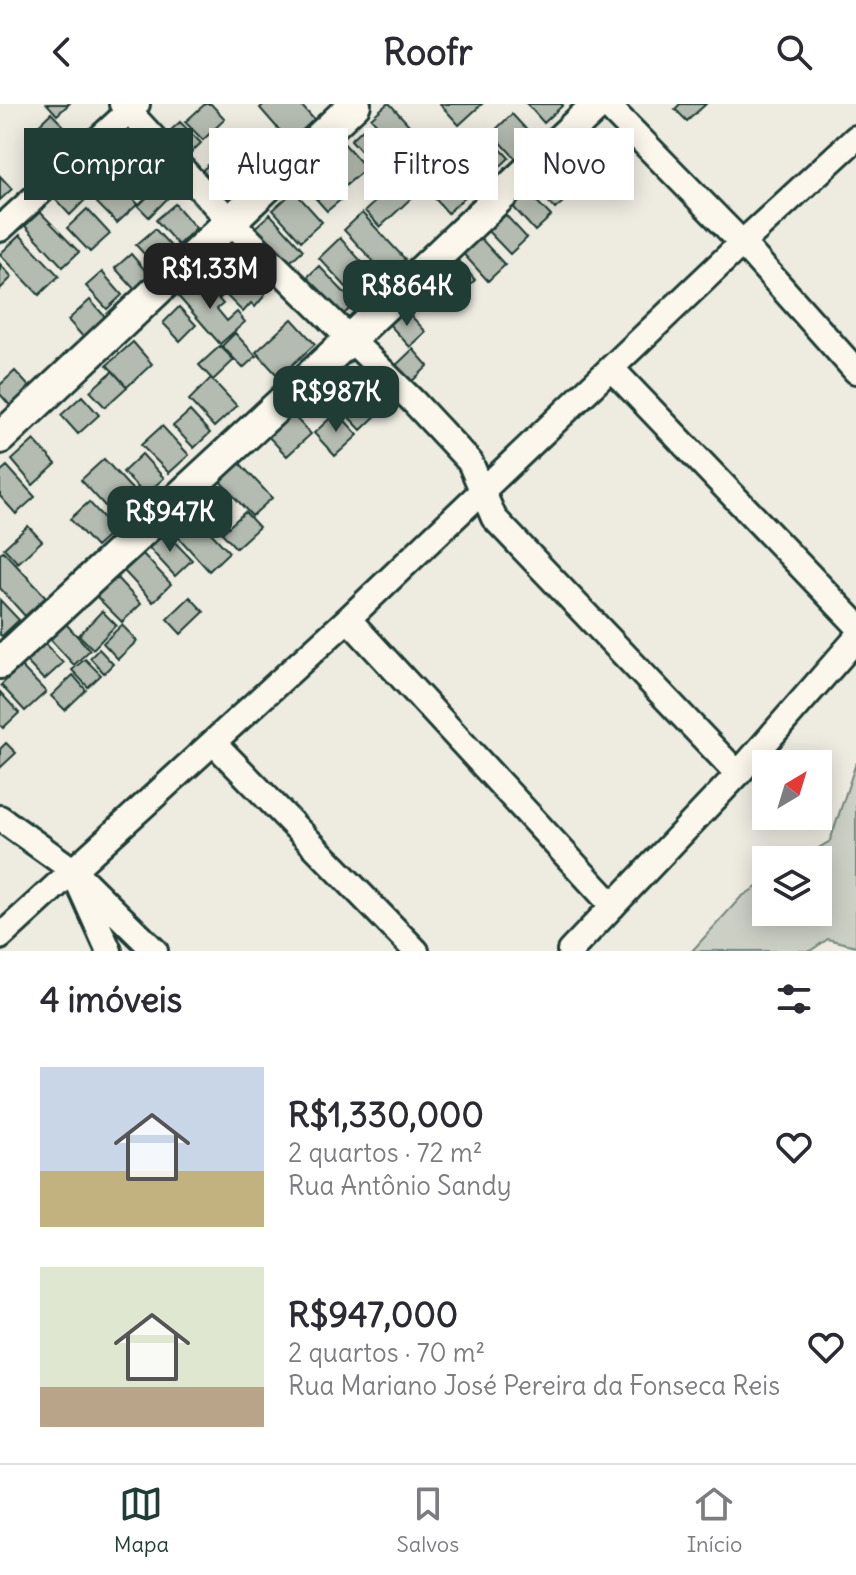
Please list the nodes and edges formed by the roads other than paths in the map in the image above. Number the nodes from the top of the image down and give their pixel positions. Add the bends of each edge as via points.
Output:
1 (355, 104) edge
2 (598, 104) edge
3 (606, 104) edge
4 (129, 107) edge
5 (856, 138) edge
6 (231, 222) junction
7 (0, 229) edge
8 (742, 243) junction
9 (350, 339) junction
10 (612, 369) junction
11 (856, 371) edge
12 (0, 438) edge
13 (483, 489) junction
14 (348, 619) junction
15 (856, 624) edge
16 (856, 639) edge
17 (0, 663) edge
18 (214, 743) junction
19 (738, 774) junction
20 (0, 818) edge
21 (74, 871) junction
22 (613, 906) junction
23 (0, 937) edge
24 (109, 951) edge
25 (155, 951) edge
26 (416, 951) edge
27 (570, 951) edge

1 - 6 street
2 - 9 street
3 - 8 street
4 - 6 street
4 - 7 street
5 - 8 street
6 - 9 street
6 - 12 street
8 - 10 street
8 - 11 street
9 - 13 street via 470,462
9 - 17 street
10 - 13 street
10 - 15 street
13 - 14 street
13 - 19 street via 494,518
14 - 18 street
14 - 22 street
16 - 19 street
18 - 21 street
18 - 26 street
19 - 22 street
20 - 21 street
21 - 23 street
21 - 24 street
21 - 25 street
22 - 27 street

